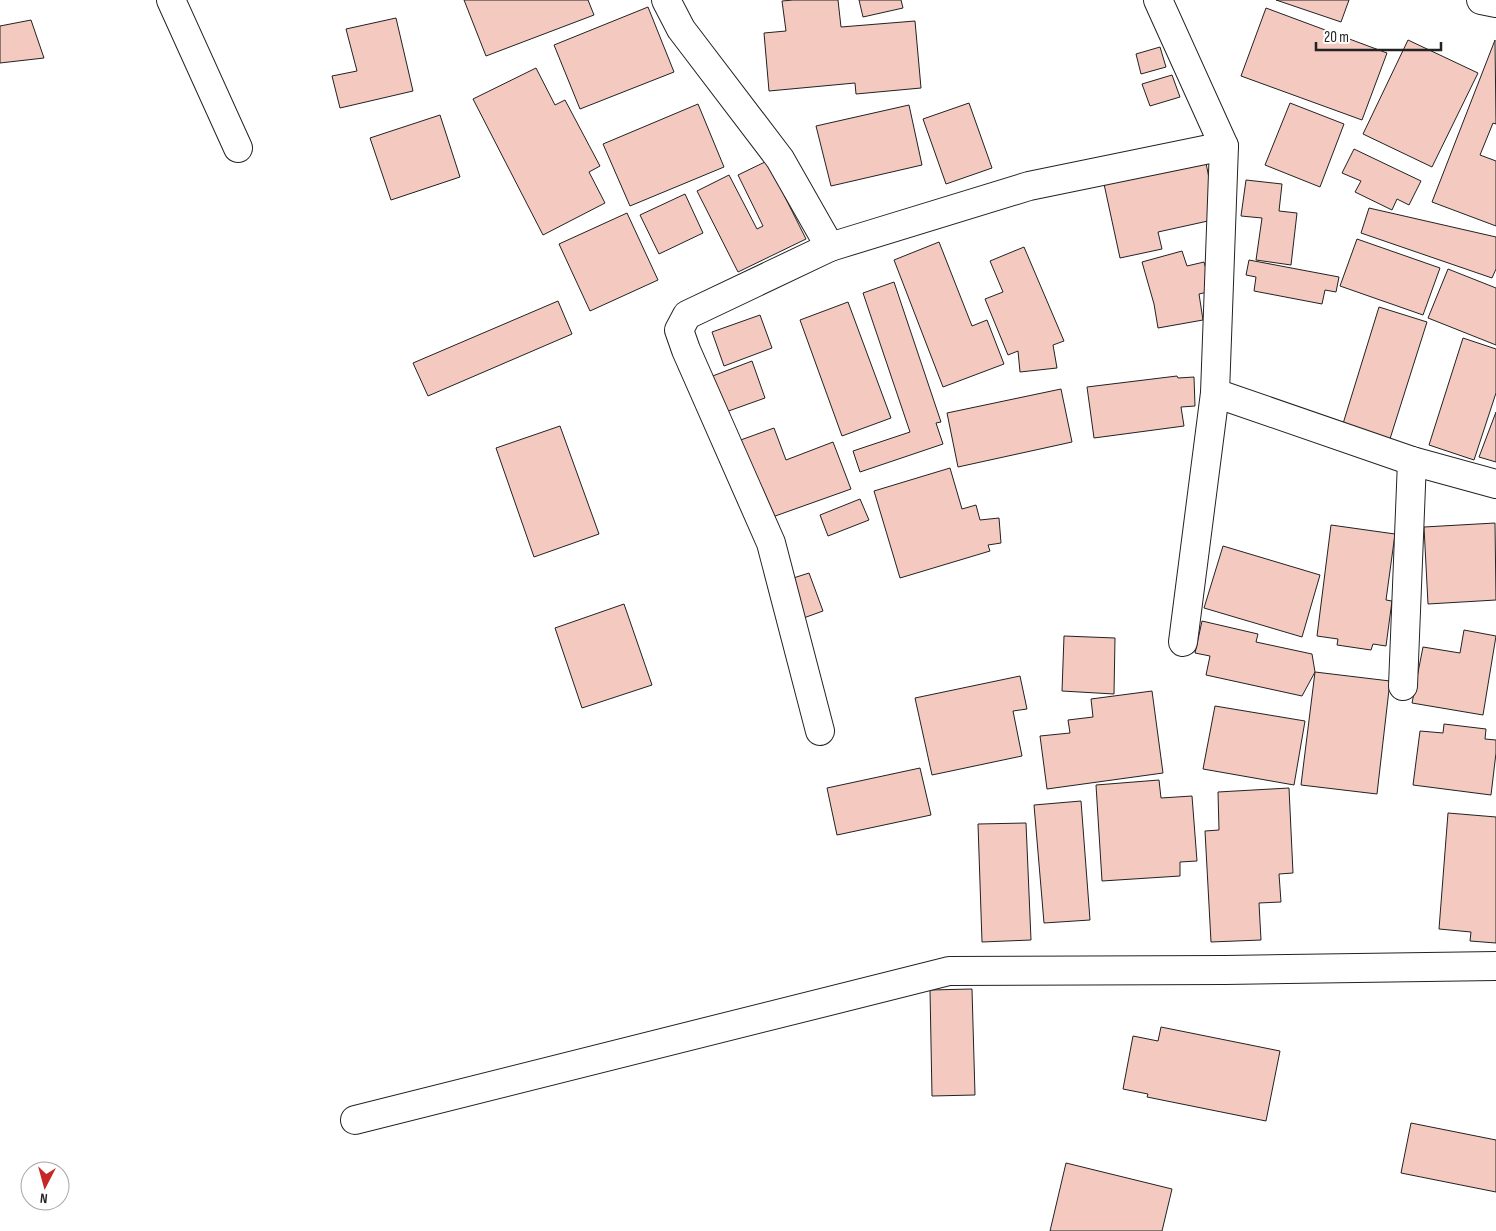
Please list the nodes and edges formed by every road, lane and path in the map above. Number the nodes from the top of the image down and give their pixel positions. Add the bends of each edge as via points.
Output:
1 (172, 0) edge
2 (666, 0) edge
3 (1158, 0) edge
4 (1481, 0) edge
5 (1496, 3) edge
6 (1224, 146) junction
7 (238, 148) dead end
8 (830, 247) junction
9 (1215, 393) junction
10 (1412, 462) junction
11 (1496, 484) edge
12 (1182, 642) dead end
13 (1403, 686) dead end
14 (820, 732) dead end
15 (1496, 966) edge
16 (355, 1120) dead end

1 - 7 street
2 - 8 street via 681,30 780,159
3 - 6 street
4 - 5 street
6 - 8 street via 1029,186
6 - 9 street
8 - 14 street via 687,315 679,330 771,543
9 - 10 street
9 - 12 street
10 - 11 street
10 - 13 street
15 - 16 street via 949,971

